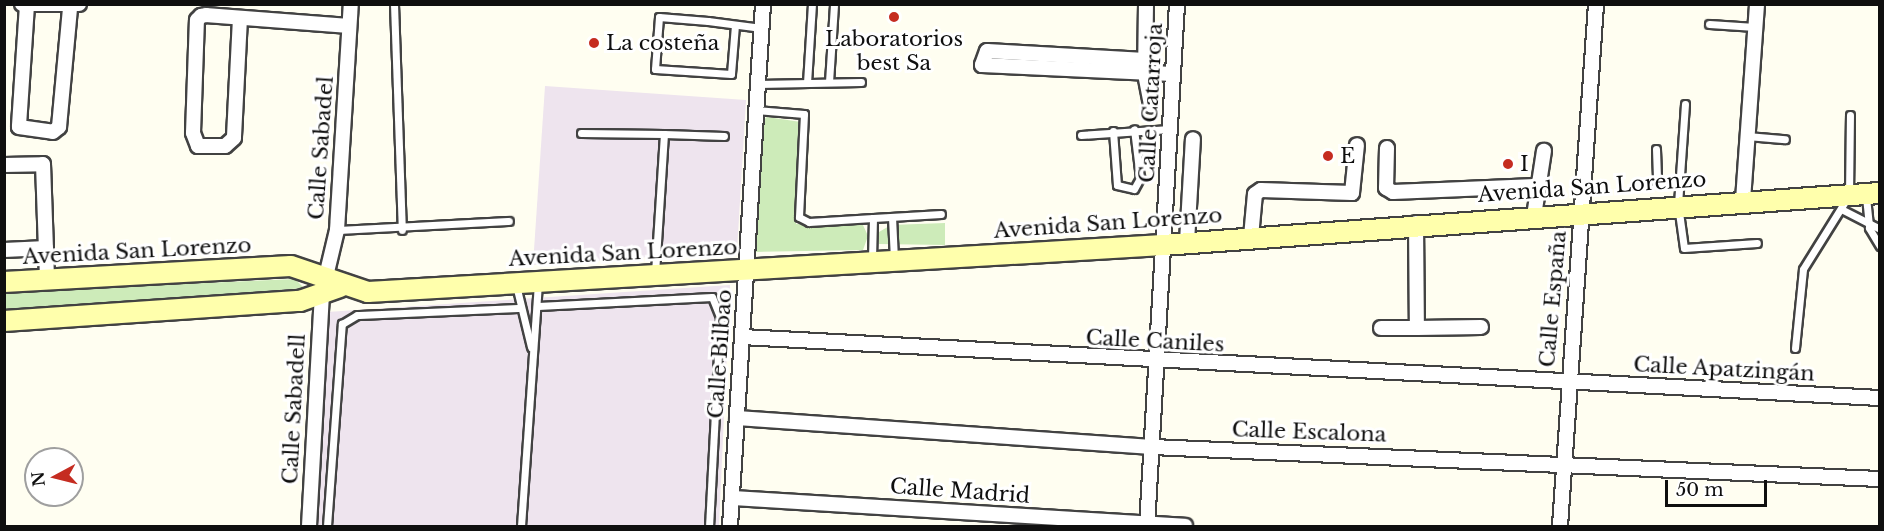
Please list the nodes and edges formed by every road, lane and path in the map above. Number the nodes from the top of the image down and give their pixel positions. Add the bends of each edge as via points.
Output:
1 (22, 4) edge
2 (351, 4) edge
3 (394, 4) edge
4 (763, 4) edge
5 (812, 4) edge
6 (834, 4) edge
7 (1146, 4) edge
8 (1177, 4) edge
9 (1596, 4) edge
10 (1757, 4) edge
11 (27, 5) edge
12 (74, 6) edge
13 (240, 18) junction
14 (1708, 24) dead end
15 (735, 25) junction
16 (349, 26) junction
17 (1755, 27) junction
18 (762, 28) junction
19 (1145, 67) junction
20 (1173, 74) junction
21 (829, 82) junction
22 (861, 82) dead end
23 (807, 83) junction
24 (758, 84) junction
25 (1685, 104) dead end
26 (1150, 105) dead end
27 (756, 110) junction
28 (1850, 115) dead end
29 (1134, 129) junction
30 (1170, 129) junction
31 (1113, 131) junction
32 (581, 133) dead end
33 (664, 134) junction
34 (1081, 135) dead end
35 (724, 136) dead end
36 (1747, 136) junction
37 (1193, 139) dead end
38 (1785, 139) dead end
39 (1357, 145) dead end
40 (1387, 148) dead end
41 (1656, 149) dead end
42 (1544, 151) dead end
43 (4, 165) edge
44 (1681, 182) junction
45 (1535, 186) junction
46 (1859, 198) edge
47 (1743, 200) junction
48 (1678, 205) junction
49 (1582, 212) junction
50 (941, 214) dead end
51 (1534, 216) junction
52 (892, 217) junction
53 (873, 218) junction
54 (510, 221) dead end
55 (1416, 224) junction
56 (1869, 228) junction
57 (1880, 229) edge
58 (337, 230) junction
59 (402, 230) junction
60 (1251, 237) junction
61 (1187, 242) junction
62 (1757, 243) dead end
63 (1163, 245) junction
64 (1880, 246) edge
65 (46, 248) junction
66 (4, 250) edge
67 (894, 262) junction
68 (872, 263) junction
69 (746, 270) junction
70 (655, 273) junction
71 (48, 279) junction
72 (537, 281) junction
73 (4, 282) edge
74 (516, 282) junction
75 (329, 287) junction
76 (538, 306) junction
77 (520, 308) junction
78 (4, 321) edge
79 (1481, 327) dead end
80 (1381, 328) dead end
81 (1417, 328) junction
82 (742, 337) junction
83 (531, 348) junction
84 (1795, 348) dead end
85 (1156, 363) junction
86 (1567, 382) junction
87 (1880, 398) edge
88 (737, 418) junction
89 (1152, 447) junction
90 (1563, 463) junction
91 (1880, 479) edge
92 (732, 498) junction
93 (1147, 525) edge
94 (309, 526) edge
95 (327, 526) edge
96 (521, 526) edge
97 (710, 526) edge
98 (730, 526) edge
99 (1185, 526) edge
100 (1560, 526) edge

1 - 11 street
2 - 16 street, Calle Sabadel
3 - 59 lane
4 - 18 street, Calle Bilbao
5 - 23 lane
6 - 21 lane
7 - 19 street
8 - 20 street, Calle Catarroja
9 - 49 street, Calle España
10 - 17 street
11 - 12 street
11 - 12 street via 19,127 53,132 59,127
13 - 13 street via 234,138 225,146 198,146 193,133 197,20 206,15
13 - 16 street
14 - 17 lane
15 - 15 lane via 658,17 655,69 731,74
15 - 18 lane
16 - 58 street, Calle Sabadel
17 - 36 street
18 - 24 street, Calle Bilbao
19 - 19 street via 982,53 982,64 990,69
19 - 20 street
19 - 26 street
20 - 30 street, Calle Catarroja
21 - 22 lane
21 - 23 lane
23 - 24 lane
24 - 27 street, Calle Bilbao
25 - 44 lane
27 - 53 lane via 804,114 801,221
27 - 69 street, Calle Bilbao
28 - 46 lane
29 - 30 lane
29 - 31 lane
29 - 31 lane via 1140,178 1134,189 1117,185
30 - 63 street, Calle Catarroja
31 - 34 lane
32 - 33 lane
33 - 35 lane
33 - 70 lane
36 - 38 lane
36 - 47 street
37 - 61 street
39 - 60 street via 1352,193 1261,190 1255,194
40 - 45 street via 1386,188 1393,192
41 - 44 lane via 1657,181
42 - 45 street
43 - 65 street via 43,164
44 - 48 lane
45 - 51 street
46 - 47 main road, Avenida San Lorenzo
46 - 56 lane
46 - 56 lane
46 - 84 lane via 1803,269
47 - 48 main road, Avenida San Lorenzo
48 - 49 main road, Avenida San Lorenzo
48 - 62 lane via 1684,248
49 - 51 main road, Avenida San Lorenzo
49 - 86 street, Calle España
50 - 52 lane
51 - 55 main road, Avenida San Lorenzo
52 - 53 lane
52 - 67 lane
53 - 68 lane
54 - 59 lane
55 - 60 main road, Avenida San Lorenzo
55 - 81 street
56 - 57 lane
56 - 64 lane
58 - 59 lane
58 - 75 street, Calle Sabadel
60 - 61 main road, Avenida San Lorenzo
61 - 63 main road, Avenida San Lorenzo
63 - 67 main road, Avenida San Lorenzo
63 - 85 street, Calle Catarroja
65 - 66 street
65 - 71 street
67 - 68 main road, Avenida San Lorenzo
68 - 69 main road, Avenida San Lorenzo
69 - 70 main road, Avenida San Lorenzo
69 - 82 street, Calle Bilbao
70 - 72 main road, Avenida San Lorenzo
71 - 73 main road, Avenida San Lorenzo
71 - 75 main road, Avenida San Lorenzo via 291,266
72 - 74 main road, Avenida San Lorenzo
72 - 76 lane
74 - 75 main road, Avenida San Lorenzo via 368,292
74 - 77 lane
75 - 78 main road, Avenida San Lorenzo via 300,301
75 - 94 street, Calle Sabadell
76 - 83 lane
76 - 97 lane via 712,297 720,317
77 - 83 lane
77 - 95 lane via 357,315 342,324
79 - 81 street
80 - 81 street
82 - 85 street, Calle Caniles
82 - 88 street, Calle Bilbao
83 - 96 lane
85 - 86 street, Calle Caniles
85 - 89 street, Calle Catarroja
86 - 87 street, Calle Apatzingán
86 - 90 street, Calle España
88 - 89 street, Calle Escalona
88 - 92 street, Calle Bilbao
89 - 90 street, Calle Escalona
89 - 93 street, Calle Catarroja
90 - 91 street, Calle Escalona
90 - 100 street, Calle España
92 - 93 street, Calle Madrid
92 - 98 street, Calle Bilbao
93 - 99 street, Calle Madrid

